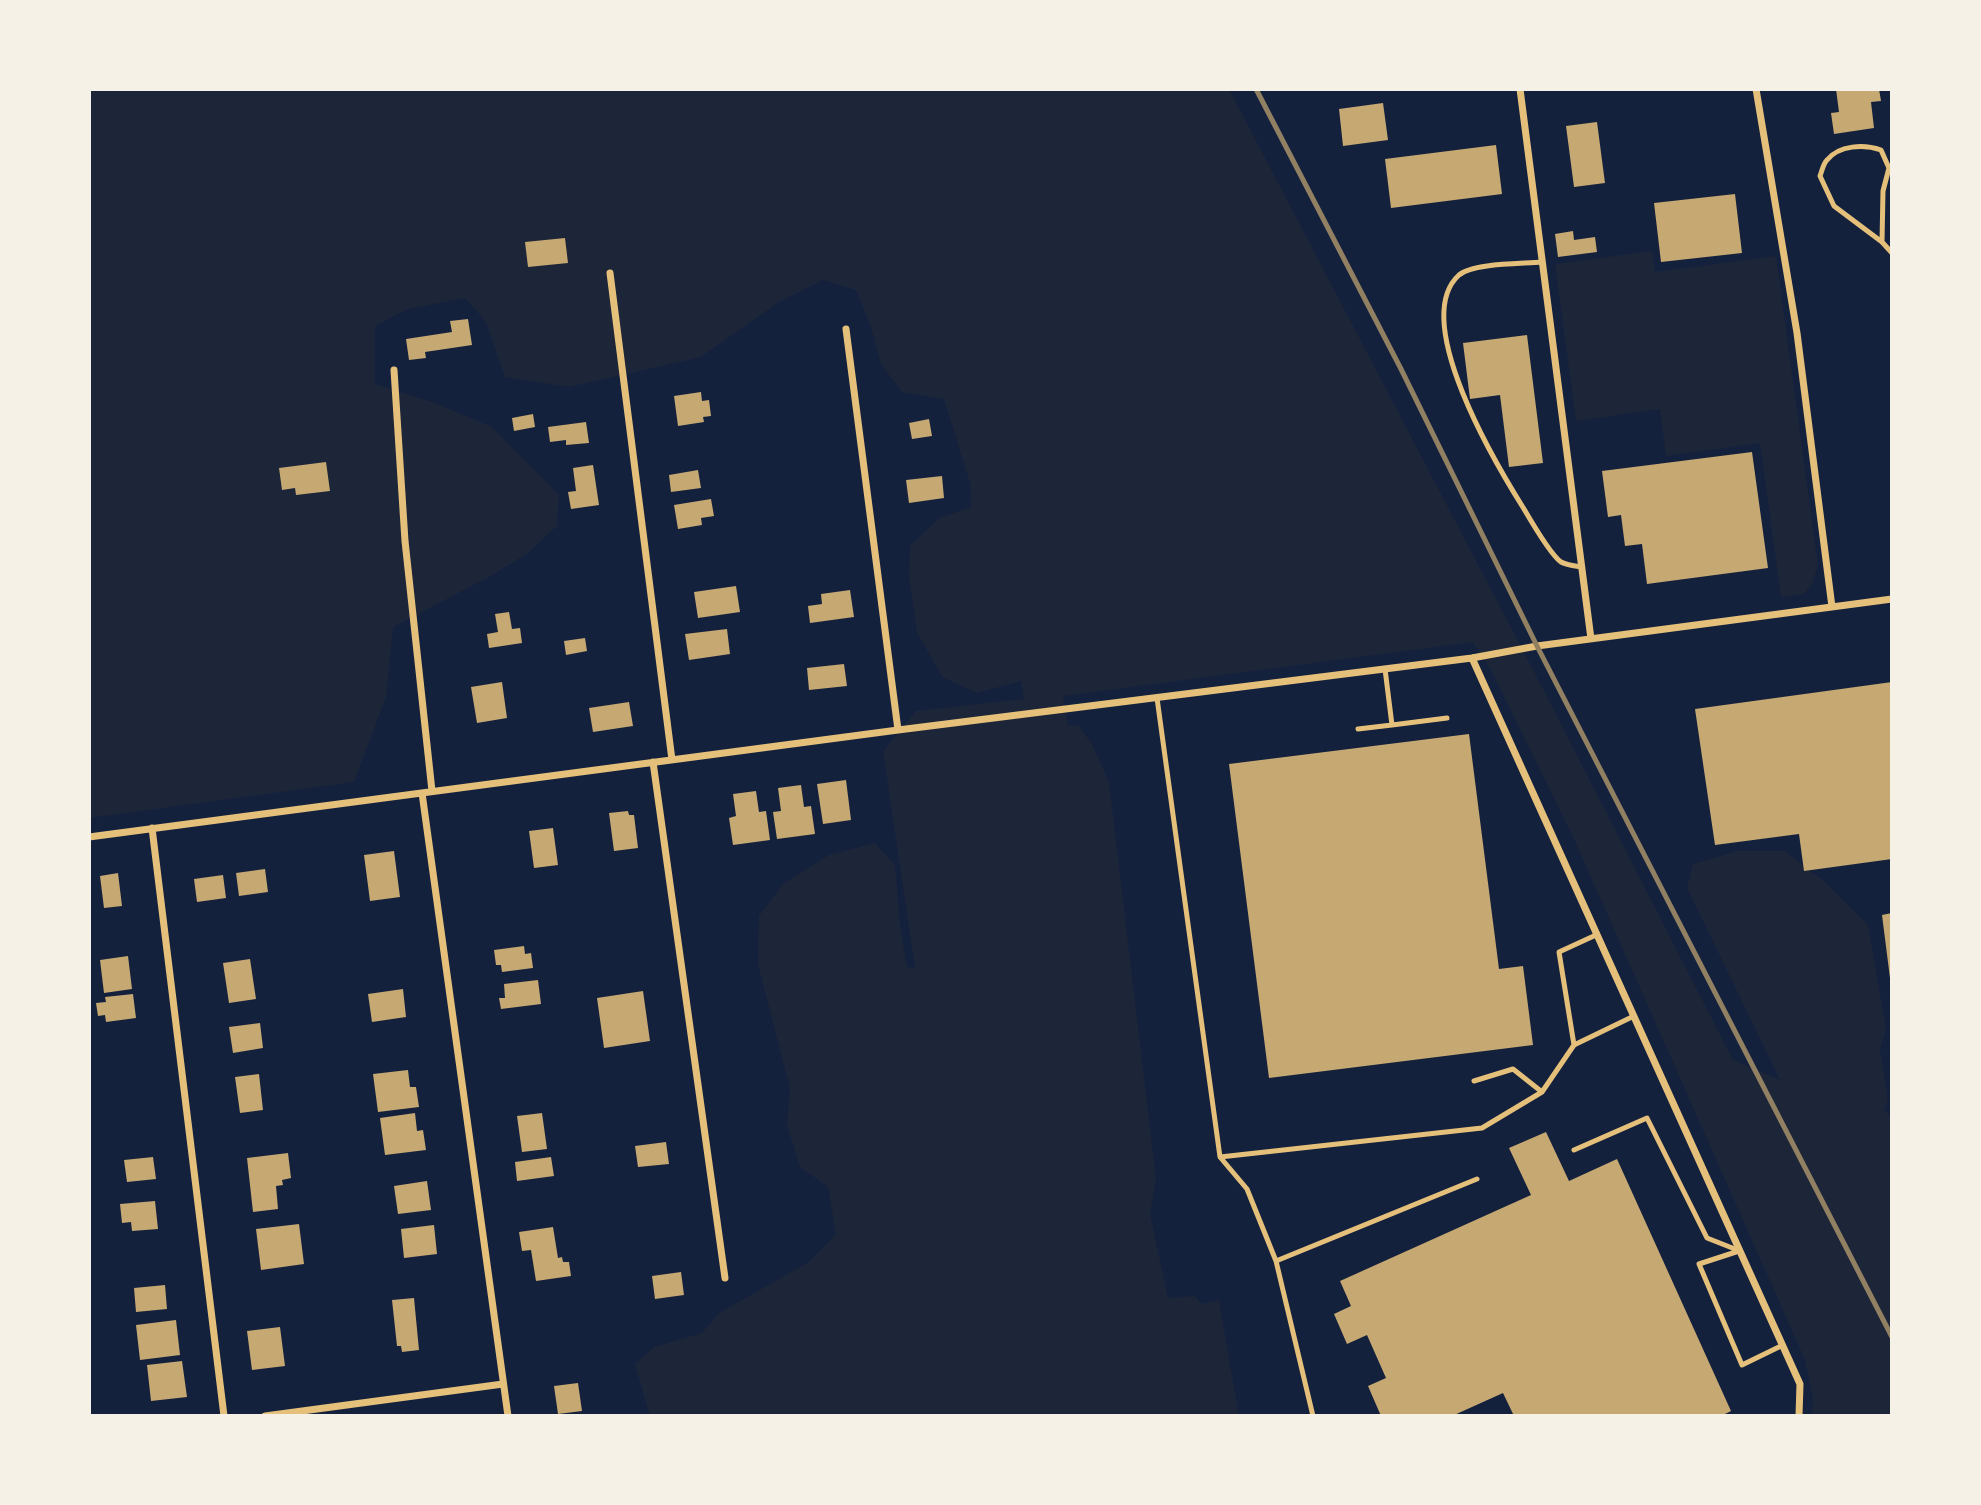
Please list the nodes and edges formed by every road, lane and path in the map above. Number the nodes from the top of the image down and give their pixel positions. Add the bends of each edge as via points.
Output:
1 (1520, 89) edge
2 (1756, 89) edge
3 (1891, 169) edge
4 (1882, 242) junction
5 (1892, 253) edge
6 (1542, 262) junction
7 (610, 273) dead end
8 (846, 328) dead end
9 (394, 370) dead end
10 (1582, 567) junction
11 (1892, 599) edge
12 (1832, 607) junction
13 (1591, 639) junction
14 (1472, 658) junction
15 (1385, 669) junction
16 (1157, 698) junction
17 (1447, 718) dead end
18 (1392, 725) junction
19 (1358, 729) dead end
20 (898, 730) junction
21 (672, 760) junction
22 (653, 762) junction
23 (432, 791) junction
24 (422, 793) junction
25 (152, 828) junction
26 (89, 837) edge
27 (1596, 935) junction
28 (1634, 1016) junction
29 (1574, 1045) junction
30 (1474, 1081) dead end
31 (1542, 1092) junction
32 (1574, 1150) dead end
33 (1220, 1157) junction
34 (1477, 1179) dead end
35 (1740, 1251) junction
36 (1276, 1261) junction
37 (725, 1278) dead end
38 (1783, 1345) junction
39 (503, 1384) junction
40 (224, 1416) edge
41 (265, 1416) edge
42 (508, 1416) edge
43 (1313, 1416) edge
44 (1799, 1416) edge

1 - 6 street
2 - 12 street via 1797,333
3 - 4 lane via 1883,191
3 - 4 lane via 1881,150 1869,145 1840,149 1825,161 1820,176 1833,206
4 - 5 lane
6 - 10 street
6 - 10 lane via 1476,268 1459,275 1445,295 1444,331 1466,403 1507,482 1561,562
7 - 21 street
8 - 20 street
9 - 23 street via 405,541
10 - 13 street
11 - 12 street
12 - 13 street
13 - 14 street
14 - 15 street
14 - 27 street
15 - 16 street
15 - 18 lane
16 - 20 street
16 - 33 lane
17 - 18 lane
18 - 19 lane
20 - 21 street
21 - 22 street
22 - 23 street
22 - 37 street
23 - 24 street
24 - 25 street
24 - 39 street
25 - 26 street
25 - 40 street
27 - 28 street
27 - 29 lane via 1559,952
28 - 29 lane
28 - 35 street
29 - 31 lane
30 - 31 lane via 1513,1069
31 - 33 lane via 1482,1128
32 - 35 lane via 1647,1118 1707,1238
33 - 36 lane via 1247,1189
34 - 36 lane
35 - 38 street
35 - 38 lane via 1699,1264 1742,1365
36 - 43 lane
38 - 44 street via 1800,1384
39 - 41 street
39 - 42 street

